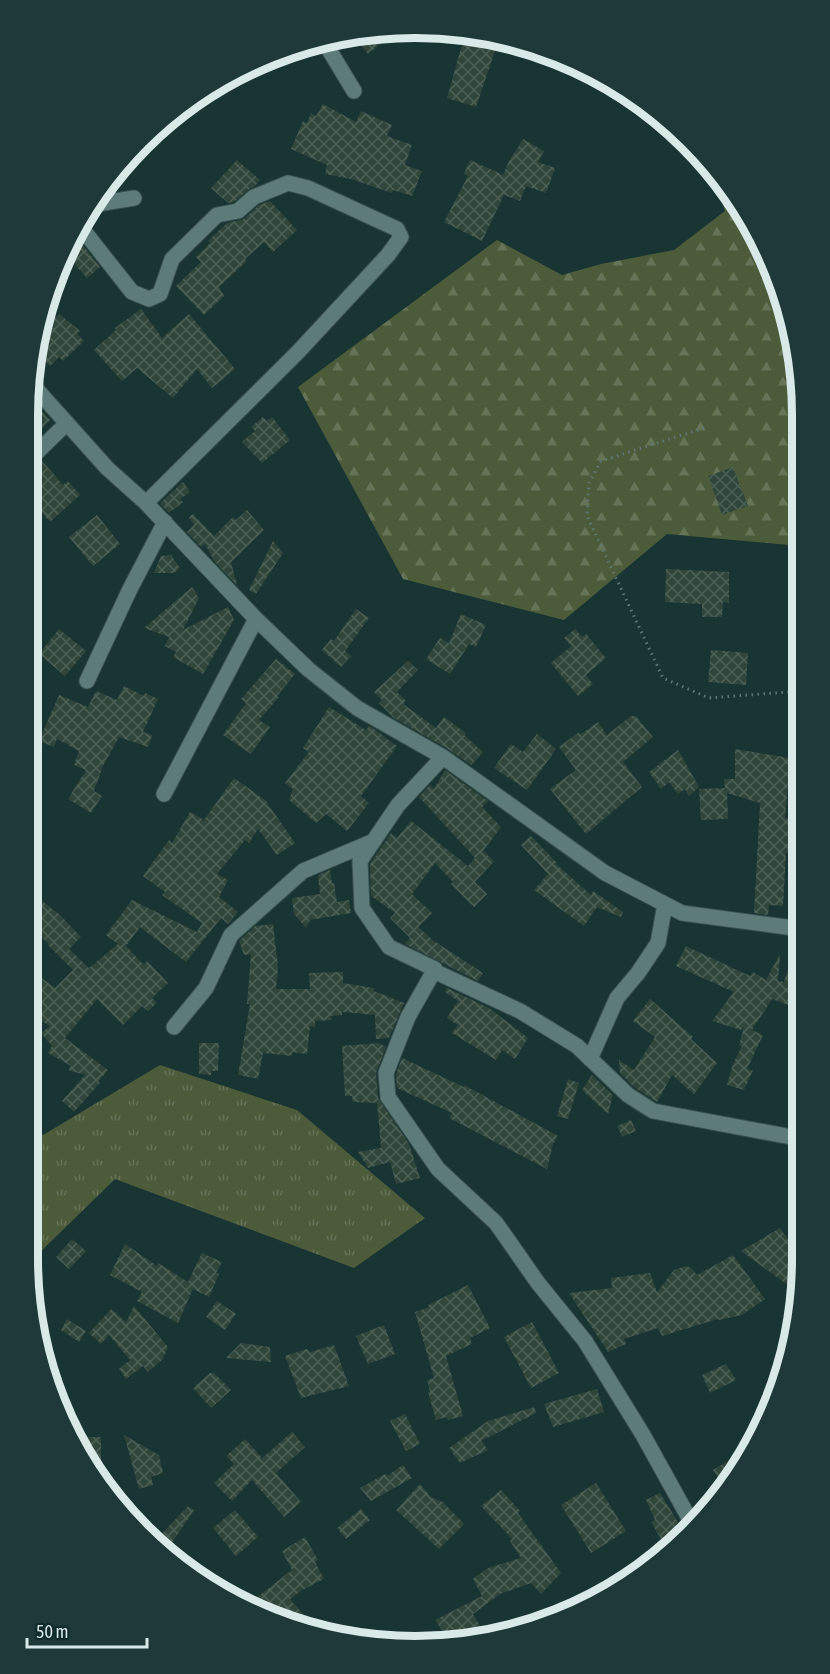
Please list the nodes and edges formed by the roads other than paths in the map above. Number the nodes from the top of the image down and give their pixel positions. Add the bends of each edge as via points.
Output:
1 (328, 48) edge
2 (354, 91) dead end
3 (134, 198) dead end
4 (102, 203) edge
5 (85, 232) edge
6 (38, 391) edge
7 (67, 423) junction
8 (38, 451) edge
9 (146, 503) junction
10 (165, 522) junction
11 (256, 619) junction
12 (87, 681) dead end
13 (443, 757) junction
14 (164, 794) dead end
15 (374, 841) junction
16 (665, 904) junction
17 (792, 928) edge
18 (435, 969) junction
19 (174, 1027) dead end
20 (590, 1059) junction
21 (792, 1137) edge
22 (689, 1518) edge

1 - 2 street
3 - 4 street
5 - 9 street via 132,292 149,299 160,294 172,259 217,215 238,211 254,197 288,183 308,188 397,229 401,237 298,352
6 - 7 street
7 - 8 street
7 - 9 street via 107,468
9 - 10 street
10 - 11 street
10 - 12 street
11 - 13 street via 308,669 357,708
11 - 14 street
13 - 15 street via 398,806
13 - 16 street via 605,873
15 - 18 street via 360,861 362,908 389,947
15 - 19 street via 303,871 231,935 206,988
16 - 17 street via 682,913
16 - 20 street via 658,943 617,998
18 - 20 street via 520,1011 577,1046
18 - 22 street via 408,1017 386,1073 388,1097 438,1169 496,1223 585,1341
20 - 21 street via 628,1095 653,1111

